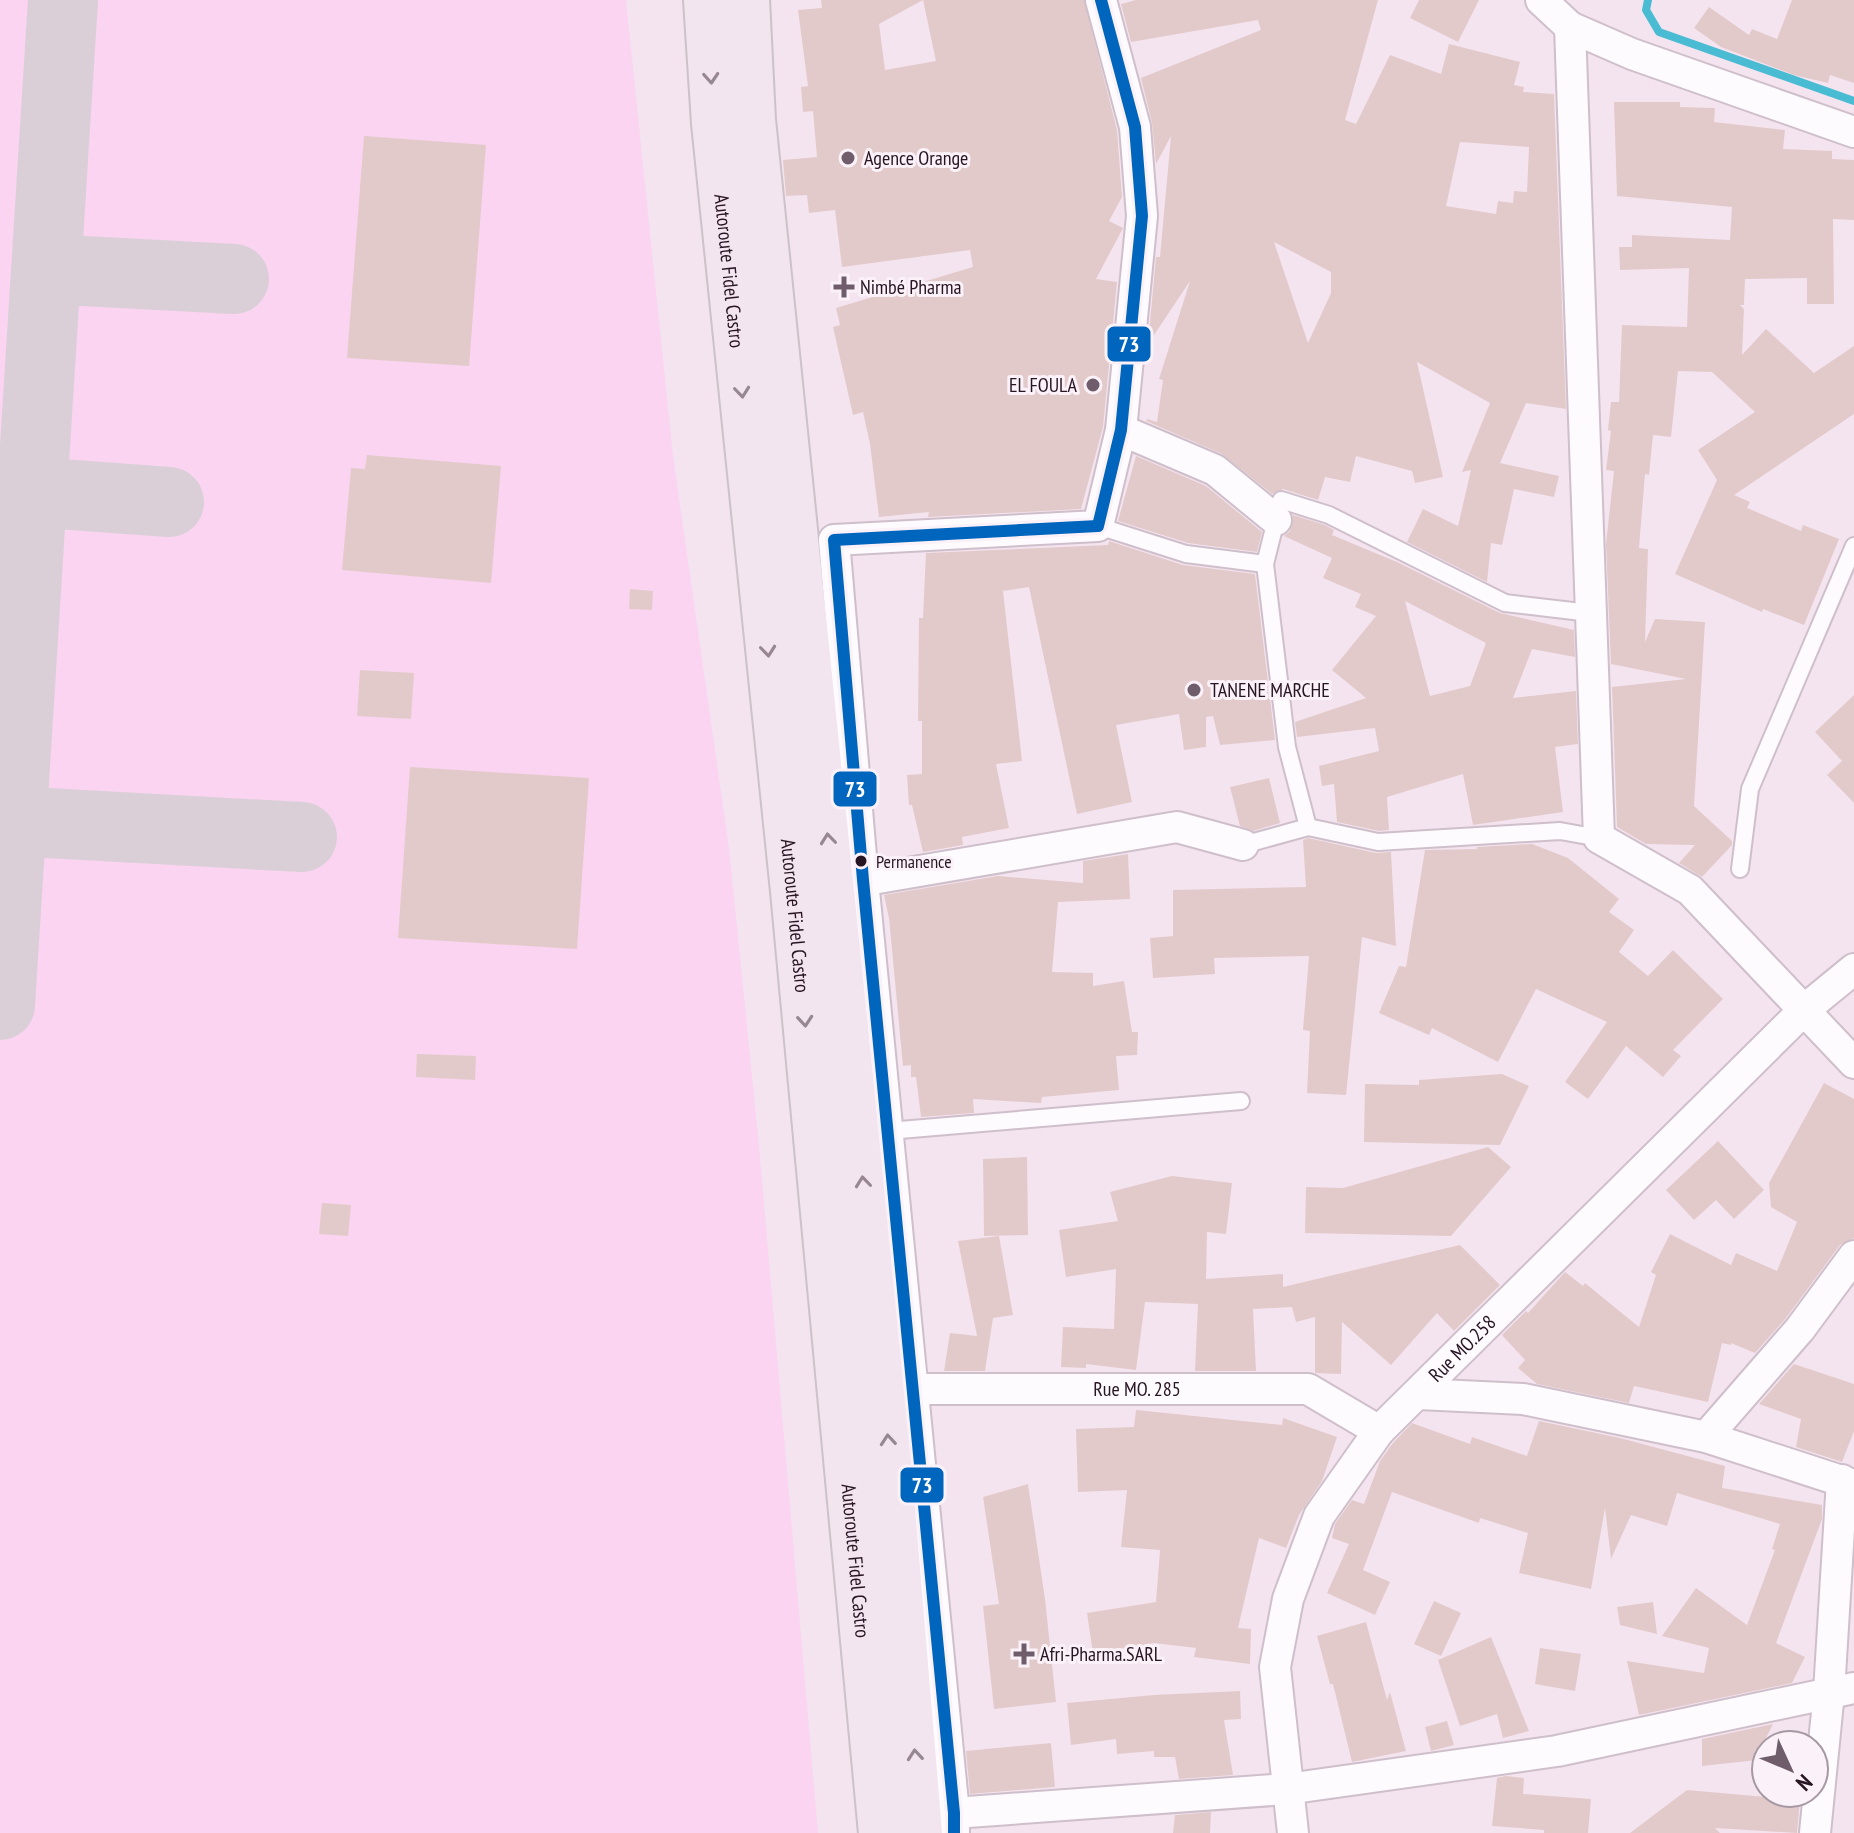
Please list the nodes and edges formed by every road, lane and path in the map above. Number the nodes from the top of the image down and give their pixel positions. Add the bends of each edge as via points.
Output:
1 (706, 0) edge
2 (747, 0) edge
3 (1101, 0) edge
4 (1541, 0) edge
5 (1570, 27) junction
6 (1854, 132) edge
7 (1121, 430) junction
8 (1276, 520) junction
9 (1098, 526) junction
10 (1854, 546) edge
11 (1265, 564) junction
12 (1590, 613) junction
13 (1308, 827) junction
14 (1599, 838) junction
15 (1243, 845) joint
16 (1740, 869) dead end
17 (848, 883) junction
18 (1854, 969) edge
19 (1804, 1010) junction
20 (1854, 1063) edge
21 (1241, 1101) dead end
22 (888, 1131) junction
23 (1854, 1256) edge
24 (898, 1389) junction
25 (1419, 1394) junction
26 (1379, 1431) junction
27 (1706, 1437) junction
28 (1848, 1482) edge
29 (1841, 1690) edge
30 (1287, 1789) junction
31 (943, 1826) edge
32 (881, 1833) edge
33 (1293, 1833) edge
34 (1815, 1833) edge

1 -> 32 highway, Autoroute Fidel Castro
17 -> 2 highway, Autoroute Fidel Castro via 792,515 753,120
3 - 7 street via 1135,127 1142,216
4 - 5 street
5 - 6 street
5 - 12 street
7 - 8 street via 1215,470
7 - 9 street
8 - 11 lane
8 - 12 lane via 1281,500 1329,515 1505,603
9 - 11 lane via 1186,554
9 - 17 street via 834,540
10 - 16 lane via 1750,789
11 - 13 lane via 1287,747
12 - 14 street
13 - 14 lane via 1378,842 1560,831
13 - 15 lane
14 - 19 street via 1690,890
15 - 17 street via 1177,827
17 - 22 street
24 -> 17 highway, Autoroute Fidel Castro
18 - 19 street, Rue MO.258
19 - 20 street
19 - 25 street, Rue MO.258
21 - 22 lane
22 - 24 street
23 - 27 street via 1800,1329
24 - 26 street, Rue MO. 285 via 1308,1389
24 - 31 highway, Autoroute Fidel Castro
25 - 26 street, Rue MO.258
25 - 27 street via 1523,1399
26 - 30 street, Rue MO.258 via 1319,1516 1288,1599 1275,1667
27 - 28 street
28 - 29 street
29 - 30 street via 1557,1751
29 - 34 street
30 - 31 street
30 - 33 street, Rue MO.258

